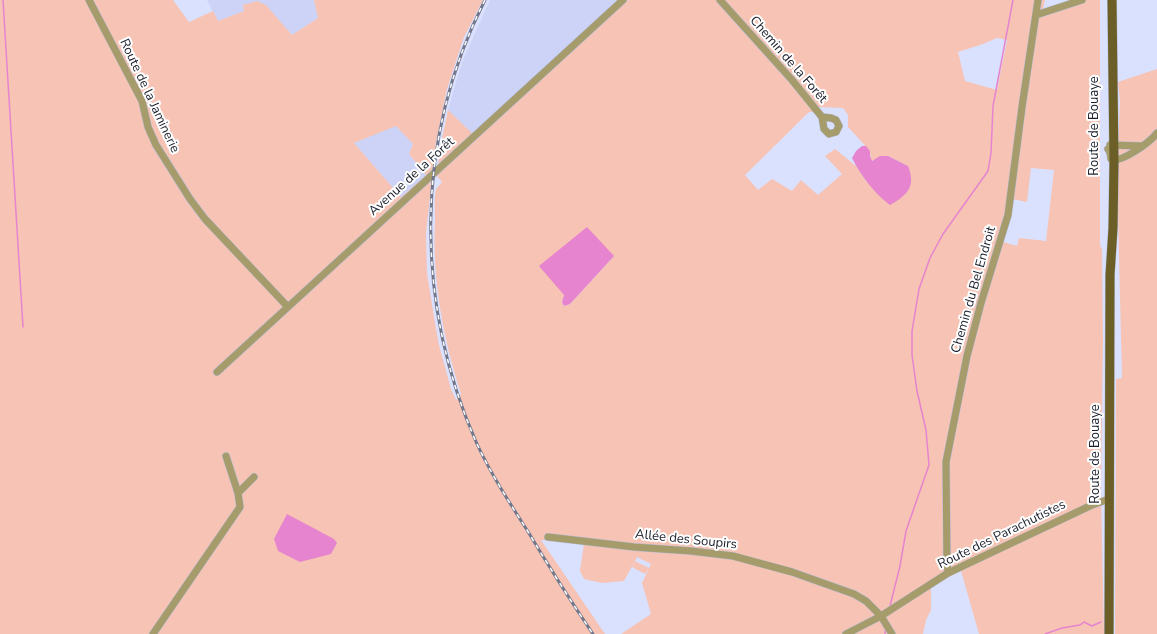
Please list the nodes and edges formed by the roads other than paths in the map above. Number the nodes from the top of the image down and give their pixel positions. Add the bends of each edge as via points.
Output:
1 (89, 0) edge
2 (623, 0) edge
3 (720, 0) edge
4 (1038, 0) edge
5 (1082, 0) edge
6 (1111, 0) edge
7 (1036, 14) junction
8 (822, 117) dead end
9 (1157, 133) edge
10 (1110, 146) junction
11 (1142, 146) junction
12 (1114, 161) junction
13 (1110, 275) junction
14 (288, 307) junction
15 (217, 372) dead end
16 (226, 456) dead end
17 (254, 476) dead end
18 (238, 493) junction
19 (1109, 499) junction
20 (548, 537) dead end
21 (948, 573) junction
22 (881, 616) junction
23 (153, 634) edge
24 (846, 634) edge
25 (892, 634) edge
26 (1109, 634) edge

1 - 14 street, Route de la Jaminerie via 142,101 154,140 190,199 205,219
2 - 14 street, Avenue de la Forêt
3 - 8 street, Chemin de la Forêt
4 - 7 street, Chemin du Bel Endroit
5 - 7 street
6 - 10 main road, Route de Bouaye via 1108,76
7 - 21 street, Chemin du Bel Endroit via 1008,215 981,303 946,462
9 - 11 street
10 - 11 street
10 - 12 main road, Route de Bouaye
10 - 13 main road, Route de Bouaye
11 - 12 street
12 - 13 main road, Route de Bouaye
13 - 19 main road, Route de Bouaye
14 - 15 street, Avenue de la Forêt
16 - 18 street
17 - 18 street
18 - 23 street via 240,507
19 - 21 street, Route des Parachutistes
19 - 26 main road, Route de Bouaye
20 - 22 street, Allée des Soupirs via 732,556 792,572 854,594 866,601
21 - 22 street, Route des Parachutistes
22 - 24 street, Route des Parachutistes
22 - 25 street, Allée des Soupirs

